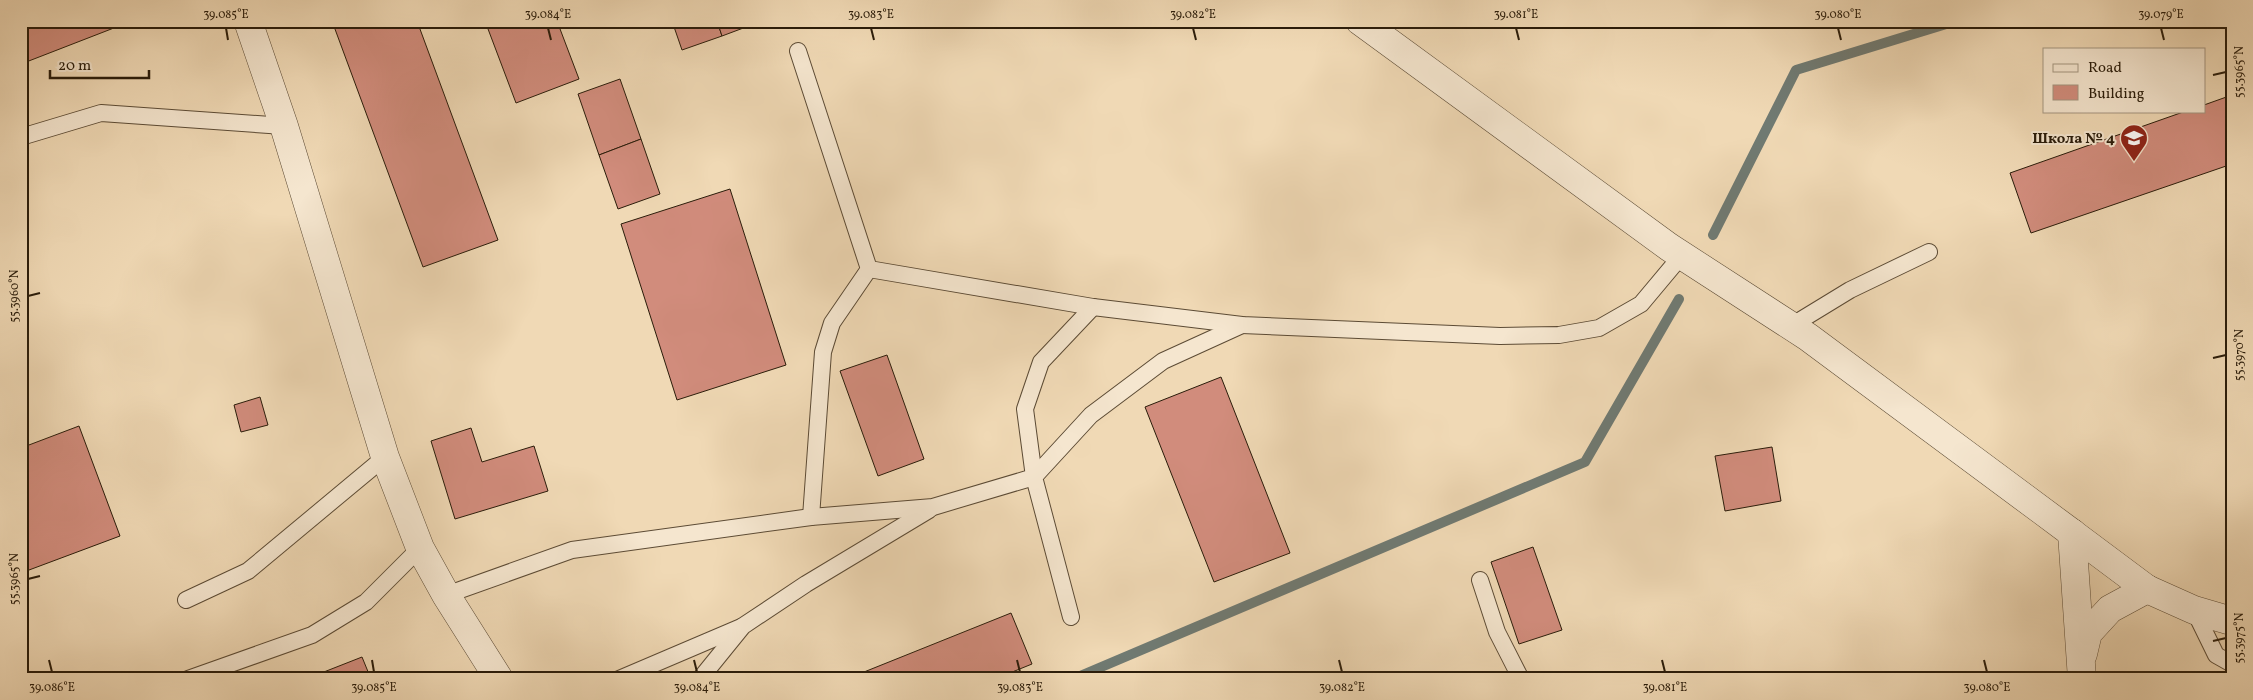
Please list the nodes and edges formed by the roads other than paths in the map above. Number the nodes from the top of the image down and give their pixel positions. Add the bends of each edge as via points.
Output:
1 (248, 21) edge
2 (1360, 21) edge
3 (798, 51) dead end
4 (284, 126) junction
5 (21, 137) edge
6 (1929, 252) dead end
7 (1682, 255) junction
8 (869, 269) junction
9 (1093, 307) junction
10 (1242, 325) junction
11 (1791, 326) junction
12 (385, 457) junction
13 (1034, 477) junction
14 (933, 507) junction
15 (812, 517) junction
16 (2072, 533) junction
17 (420, 548) junction
18 (1480, 580) dead end
19 (2147, 589) junction
20 (446, 595) junction
21 (186, 600) dead end
22 (2194, 610) junction
23 (1071, 617) dead end
24 (2232, 619) edge
25 (743, 626) junction
26 (2232, 664) edge
27 (2082, 670) edge
28 (188, 679) edge
29 (499, 679) edge
30 (619, 679) edge
31 (700, 679) edge
32 (1521, 679) edge

1 - 4 street
2 - 7 street
3 - 8 lane
4 - 5 lane via 101,113
4 - 12 street
6 - 11 lane via 1850,290
7 - 10 lane via 1640,304 1600,328 1559,336
7 - 11 street
8 - 9 lane
8 - 15 lane via 832,323 823,352
9 - 10 lane
9 - 13 lane via 1041,362 1026,409
10 - 13 lane via 1163,361 1091,415
11 - 16 street
12 - 17 street
12 - 21 lane via 248,571
13 - 14 lane
13 - 23 lane
14 - 15 lane
14 - 25 lane
15 - 20 lane via 572,550
16 - 19 street
16 - 27 street
17 - 20 street
17 - 28 lane via 366,602 312,635
18 - 32 lane via 1497,632
19 - 22 street
19 - 27 street via 2110,608 2088,634
20 - 29 street
22 - 24 street
22 - 26 lane via 2216,656
25 - 30 lane
25 - 31 lane

